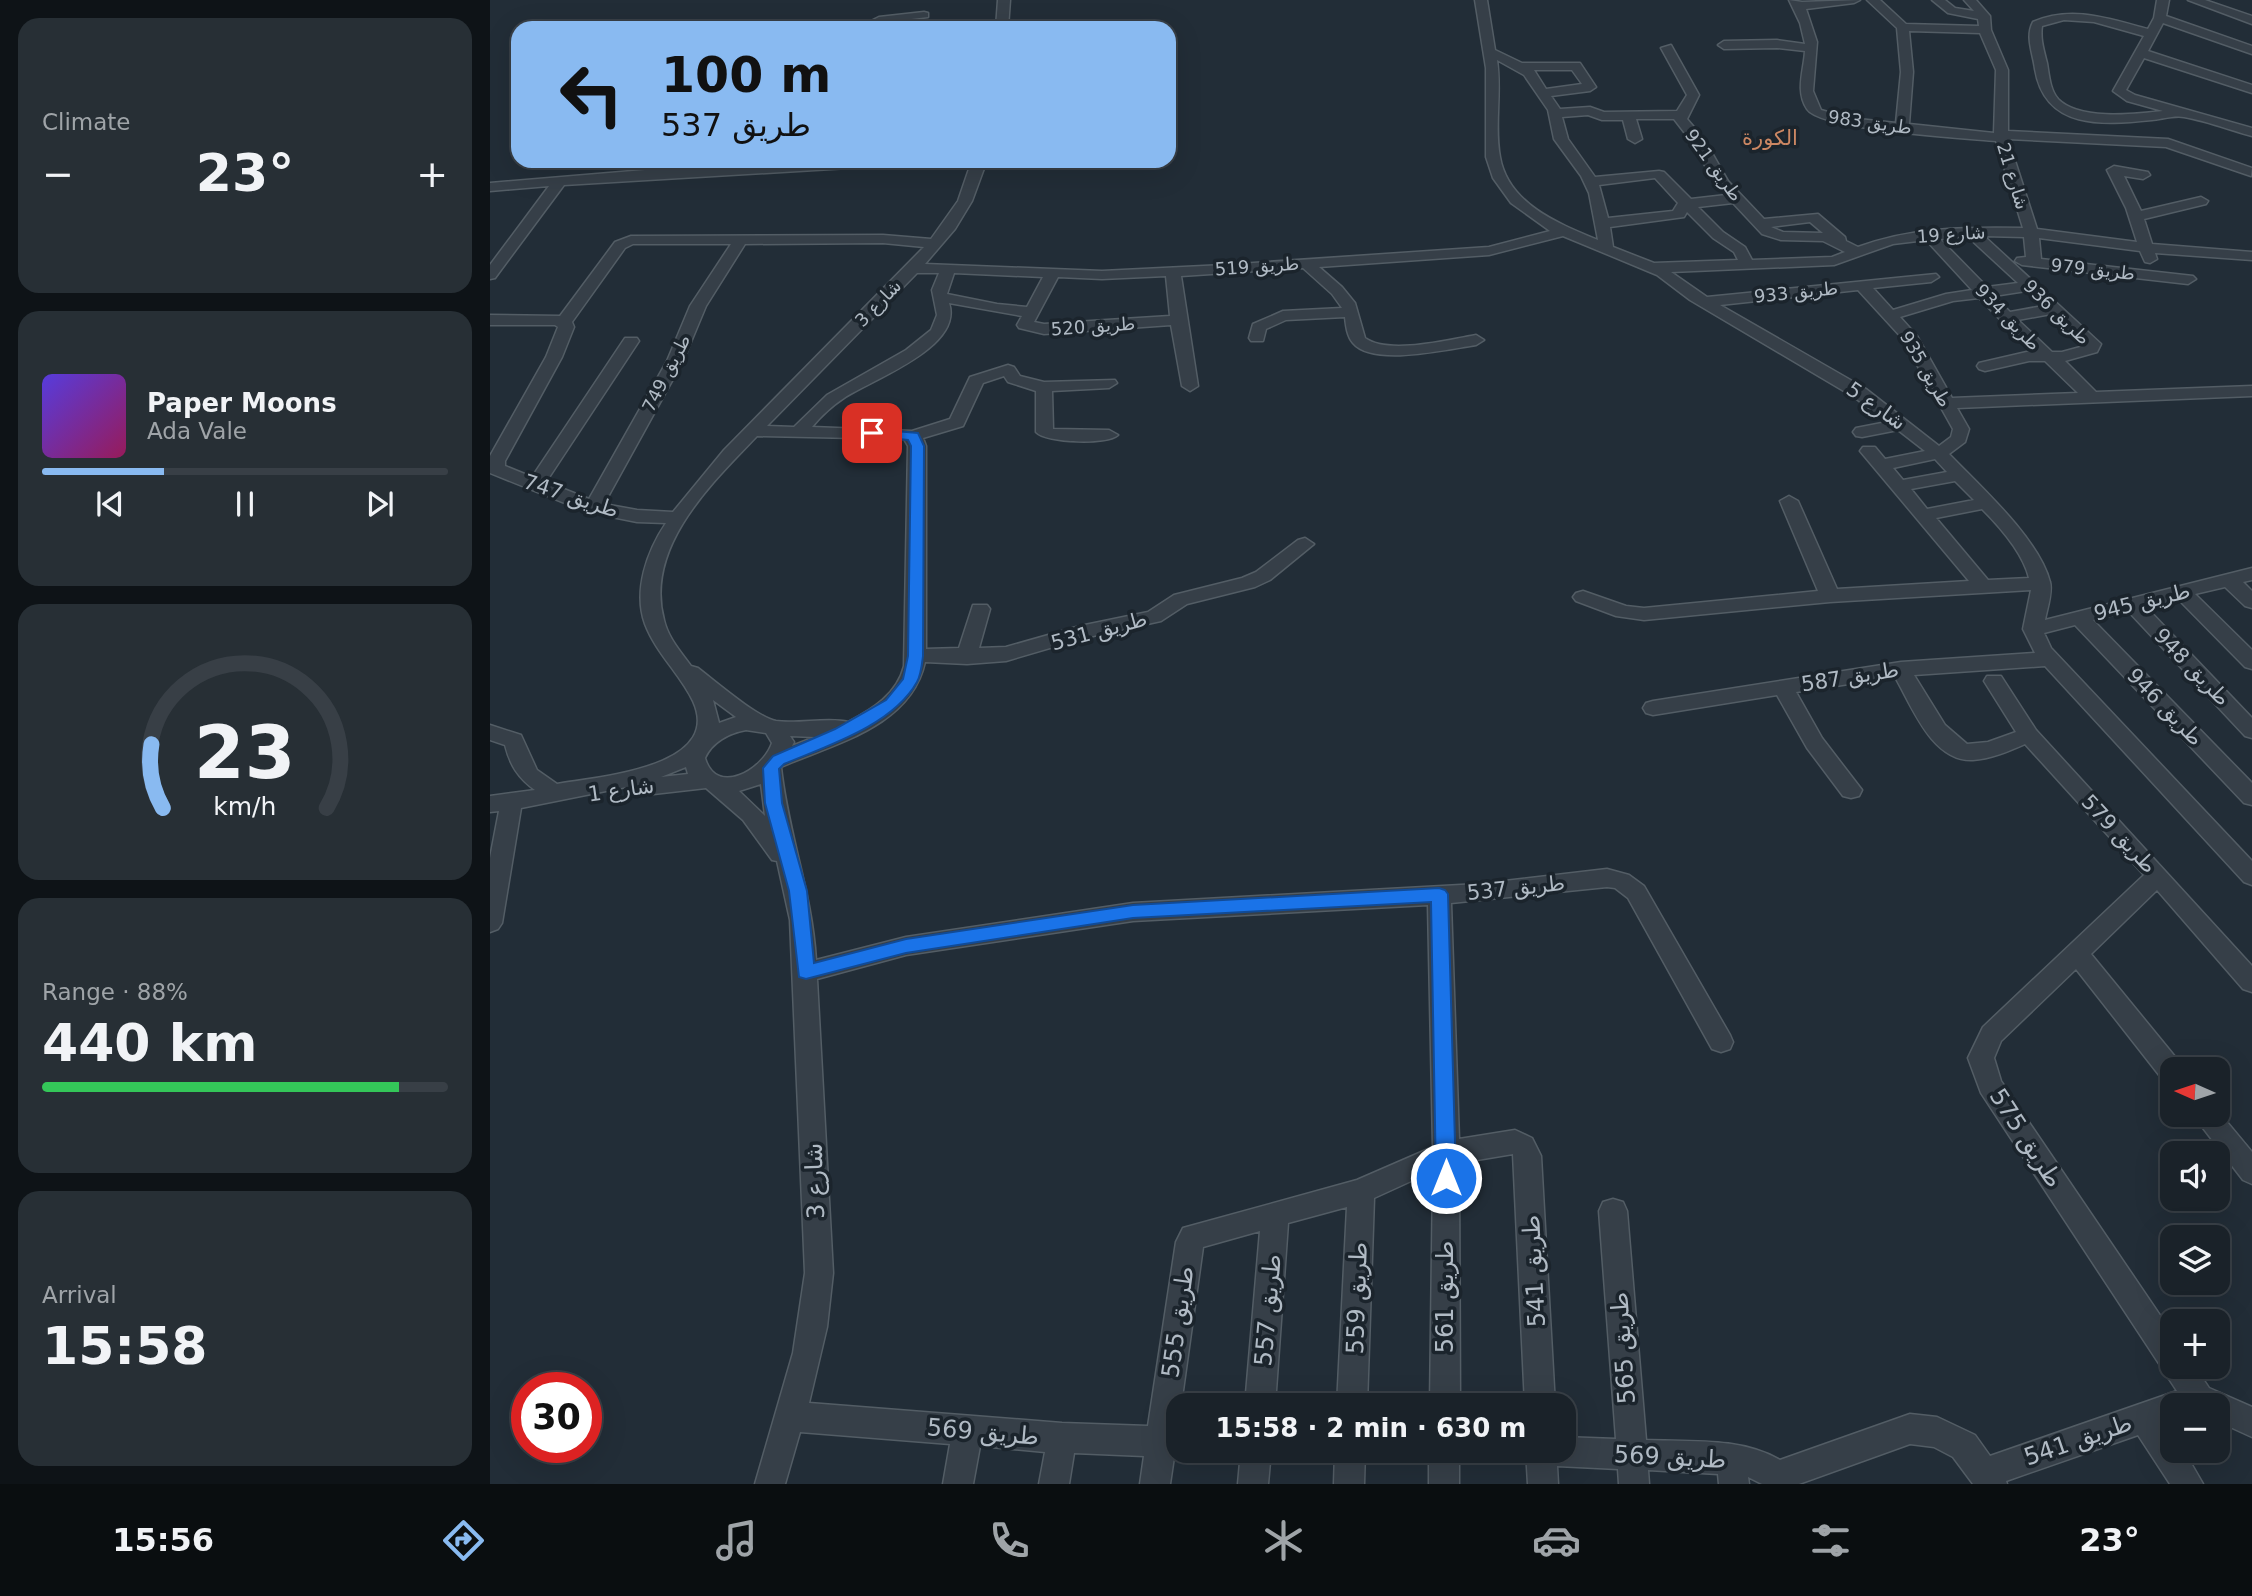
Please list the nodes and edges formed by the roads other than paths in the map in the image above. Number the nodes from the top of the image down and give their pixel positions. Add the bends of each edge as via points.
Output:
1 (1004, 0) edge
2 (1481, 0) edge
3 (1854, 0) edge
4 (1874, 0) edge
5 (1938, 0) edge
6 (1970, 0) edge
7 (2076, 0) edge
8 (2163, 0) edge
9 (2194, 0) edge
10 (2239, 0) edge
11 (1797, 3) edge
12 (2218, 8) junction
13 (924, 15) dead end
14 (2085, 19) junction
15 (2160, 19) junction
16 (2252, 20) edge
17 (879, 21) edge
18 (1002, 21) edge
19 (1984, 23) junction
20 (1903, 27) junction
21 (1765, 29) dead end
22 (2151, 34) junction
23 (1769, 44) junction
24 (1724, 45) dead end
25 (1667, 48) dead end
26 (1811, 48) junction
27 (2252, 50) edge
28 (1490, 52) junction
29 (2142, 53) junction
30 (1522, 67) junction
31 (2252, 89) edge
32 (1543, 93) junction
33 (1556, 113) junction
34 (2179, 113) junction
35 (1681, 115) junction
36 (1629, 116) junction
37 (1902, 127) junction
38 (2252, 132) edge
39 (2001, 136) junction
40 (1634, 139) dead end
41 (696, 168) edge
42 (977, 168) edge
43 (2251, 172) edge
44 (2143, 175) dead end
45 (561, 180) junction
46 (1590, 181) junction
47 (490, 187) edge
48 (1736, 198) junction
49 (2201, 201) dead end
50 (1688, 204) junction
51 (2136, 217) junction
52 (1603, 223) junction
53 (1760, 224) joint
54 (1970, 231) junction
55 (1563, 232) junction
56 (2031, 233) junction
57 (1928, 234) junction
58 (741, 239) junction
59 (934, 244) junction
60 (2148, 248) junction
61 (1607, 251) junction
62 (1853, 251) junction
63 (2252, 256) edge
64 (922, 257) junction
65 (1999, 258) junction
66 (2034, 262) junction
67 (1306, 263) junction
68 (1747, 264) junction
69 (948, 268) junction
70 (1653, 268) junction
71 (910, 269) junction
72 (1173, 272) junction
73 (1053, 273) junction
74 (490, 275) edge
75 (2152, 275) junction
76 (2188, 279) dead end
77 (1736, 281) junction
78 (1886, 284) junction
79 (1862, 285) junction
80 (2029, 286) junction
81 (1983, 292) junction
82 (940, 297) junction
83 (1951, 297) junction
84 (1706, 302) junction
85 (2054, 309) junction
86 (1032, 312) junction
87 (1352, 312) junction
88 (1892, 315) junction
89 (2006, 317) junction
90 (490, 320) edge
91 (1178, 320) junction
92 (564, 322) junction
93 (1257, 338) dead end
94 (1476, 340) dead end
95 (631, 341) dead end
96 (2050, 357) junction
97 (1985, 366) dead end
98 (1109, 383) dead end
99 (1190, 386) dead end
100 (1042, 387) junction
101 (2252, 391) edge
102 (2091, 397) junction
103 (1947, 403) junction
104 (1903, 424) junction
105 (754, 431) junction
106 (799, 432) junction
107 (1863, 432) dead end
108 (1109, 435) dead end
109 (913, 436) junction
110 (1938, 453) junction
111 (493, 471) edge
112 (1960, 475) junction
113 (535, 485) junction
114 (1898, 486) junction
115 (1789, 501) dead end
116 (1987, 503) junction
117 (593, 508) junction
118 (1924, 515) junction
119 (678, 518) junction
120 (1305, 544) dead end
121 (2252, 575) edge
122 (2229, 580) junction
123 (2041, 583) junction
124 (1982, 585) junction
125 (2182, 592) junction
126 (1830, 596) junction
127 (1583, 597) dead end
128 (2252, 602) edge
129 (2132, 604) junction
130 (980, 609) dead end
131 (2079, 617) junction
132 (2033, 629) junction
133 (916, 656) junction
134 (967, 657) junction
135 (2050, 659) junction
136 (2252, 662) edge
137 (680, 665) junction
138 (1901, 668) junction
139 (1994, 681) dead end
140 (1783, 688) junction
141 (1653, 708) dead end
142 (860, 723) junction
143 (769, 726) junction
144 (2252, 730) edge
145 (490, 732) edge
146 (2029, 735) junction
147 (700, 745) junction
148 (775, 764) junction
149 (710, 781) junction
150 (1852, 790) dead end
151 (545, 795) junction
152 (2252, 797) edge
153 (500, 803) edge
154 (494, 872) edge
155 (792, 874) junction
156 (2158, 875) junction
157 (2252, 876) edge
158 (1439, 894) junction
159 (491, 917) edge
160 (2077, 953) junction
161 (806, 972) junction
162 (2252, 982) edge
163 (1721, 1042) dead end
164 (2160, 1057) edge
165 (2216, 1127) edge
166 (1446, 1153) junction
167 (2252, 1172) edge
168 (1362, 1191) junction
169 (1613, 1211) dead end
170 (1275, 1214) junction
171 (2160, 1340) edge
172 (1174, 1393) edge
173 (1261, 1393) edge
174 (1353, 1393) edge
175 (1444, 1393) edge
176 (1538, 1393) edge
177 (2160, 1414) edge
178 (2230, 1415) edge
179 (789, 1416) junction
180 (2144, 1418) junction
181 (2252, 1422) edge
182 (968, 1430) junction
183 (1062, 1438) junction
184 (1166, 1441) edge
185 (1166, 1450) edge
186 (1576, 1457) edge
187 (1255, 1463) edge
188 (1350, 1463) edge
189 (1444, 1463) edge
190 (1542, 1463) edge
191 (1632, 1469) edge
192 (1732, 1471) edge
193 (1988, 1478) edge
194 (1781, 1480) edge
195 (770, 1484) edge
196 (958, 1484) edge
197 (1054, 1484) edge
198 (1155, 1484) edge
199 (1253, 1484) edge
200 (1349, 1484) edge
201 (1444, 1484) edge
202 (1543, 1484) edge
203 (2188, 1484) edge

1 - 18 street
2 - 28 street, شارع 5
3 - 11 street
4 - 20 street
5 - 19 street via 1952,11
6 - 19 street, شارع 21
7 - 14 street
8 - 15 street
9 - 12 street
10 - 12 street
11 - 26 street, طريق 983
12 - 16 street
13 - 17 street
14 - 22 street
14 - 34 street via 2059,17 2037,24 2033,36 2043,84 2055,104 2076,113 2120,119
15 - 22 street
15 - 27 street
19 - 20 street
19 - 39 street, شارع 21 via 2001,70
20 - 37 street via 1908,72
21 - 23 street
22 - 29 street
23 - 24 street
23 - 26 street
25 - 35 street, طريق 921 via 1693,95
26 - 37 street, طريق 983 via 1806,98 1816,113 1848,122
28 - 30 street
28 - 55 street, شارع 5 via 1493,157 1500,178 1528,211
29 - 31 street
29 - 34 street via 2119,91
30 - 32 street
30 - 32 street via 1578,67 1589,86
32 - 33 street
33 - 36 street
33 - 46 street via 1561,139
34 - 38 street
35 - 36 street
35 - 48 street, طريق 921 via 1680,120
36 - 40 street
37 - 39 street, طريق 983
39 - 43 street, طريق 983 via 2168,143
39 - 56 street, شارع 21
41 - 45 street
42 - 59 street, شارع 3 via 960,210
44 - 51 street via 2114,170
45 - 47 street
45 - 74 street
46 - 50 street via 1636,170 1657,174
46 - 52 street
48 - 50 street
48 - 53 street, طريق 921
49 - 51 street
50 - 52 street via 1672,216
50 - 68 street via 1740,250
51 - 60 street
52 - 61 street
53 - 62 street, طريق 933 via 1813,217
54 - 56 street, شارع 19
54 - 57 street, شارع 19
54 - 65 street, طريق 936
55 - 61 street, شارع 5
55 - 67 street, طريق 519 via 1489,251
56 - 60 street, شارع 19
56 - 66 street, شارع 21
57 - 62 street, شارع 19
57 - 81 street, طريق 934
58 - 59 street via 883,239
58 - 92 street via 623,243
58 - 117 street, طريق 749 via 698,306 675,361
59 - 64 street, شارع 3
60 - 63 street, شارع 19
60 - 75 street
61 - 70 street, شارع 5
62 - 68 street, شارع 19 via 1822,262
62 - 78 street, طريق 933
64 - 69 street, طريق 519
64 - 71 street, شارع 3
65 - 66 street, طريق 979
65 - 80 street, طريق 936
66 - 75 street, طريق 979
67 - 72 street, طريق 519
67 - 87 street
68 - 77 street, شارع 19
69 - 71 street, طريق 519
69 - 73 street, طريق 519
69 - 82 street
70 - 77 street, شارع 19
70 - 84 street, شارع 5
71 - 105 street, شارع 3
72 - 73 street, طريق 519
72 - 91 street
73 - 86 street, طريق 520
75 - 76 street, طريق 979
77 - 79 street, طريق 933
77 - 84 street, طريق 933
78 - 79 street, طريق 933
78 - 83 street, طريق 933 via 1927,272
79 - 88 street, طريق 935
80 - 81 street
80 - 85 street, طريق 936
81 - 83 street
81 - 89 street, طريق 934
82 - 86 street
82 - 106 street via 945,319 930,341 840,393
83 - 88 street
84 - 104 street, شارع 5 via 1850,387
85 - 89 street
85 - 96 street, طريق 936 via 2094,344 2091,349
86 - 91 street, طريق 520 via 1025,325 1044,329
87 - 93 street via 1280,317 1259,327
87 - 94 street via 1358,339 1371,349
88 - 103 street, طريق 935
89 - 96 street, طريق 934
90 - 92 street
91 - 99 street
92 - 111 street, طريق 747 via 566,333
95 - 113 street
96 - 97 street, طريق 936 via 2025,356
96 - 102 street, طريق 934
98 - 100 street
100 - 108 street via 1045,432
100 - 109 street via 1019,381 1008,370 976,380 957,422
101 - 102 street
102 - 103 street
103 - 110 street, طريق 935 via 1962,435
104 - 107 street
104 - 110 street, شارع 5
105 - 106 street
105 - 119 street, شارع 3
106 - 109 street
109 - 133 street, شارع 3 via 917,446
110 - 112 street, شارع 5
110 - 114 street via 1875,458
111 - 113 street, طريق 747
112 - 114 street
112 - 116 street, شارع 5
113 - 117 street, طريق 747
114 - 118 street
115 - 126 street
116 - 118 street
116 - 123 street, شارع 5 via 2025,551
117 - 119 street, طريق 747
118 - 124 street
119 - 137 street, شارع 3 via 655,559 652,582 654,622
120 - 134 street, طريق 531 via 1263,576 1181,599 1154,617 1006,654
121 - 122 street, طريق 945
122 - 125 street, طريق 945
122 - 128 street
123 - 124 street
123 - 132 street
124 - 126 street
125 - 129 street, طريق 945
125 - 136 street
126 - 127 street via 1638,614
129 - 131 street, طريق 945
129 - 144 street, طريق 948
130 - 134 street
131 - 132 street, طريق 945
131 - 152 street, طريق 946
132 - 135 street
133 - 134 street, طريق 531
133 - 142 street, شارع 3 via 903,692
135 - 138 street, طريق 587
135 - 157 street
137 - 143 street, شارع 3
137 - 147 street, شارع 3 via 708,708 710,724
138 - 140 street, طريق 587
138 - 146 street via 1943,740 1954,749 1981,751
139 - 146 street, طريق 579
140 - 141 street, طريق 587
140 - 150 street via 1814,743
142 - 143 street, شارع 3 via 816,730
142 - 148 street, شارع 3
143 - 147 street via 739,723
143 - 148 street via 783,742
145 - 151 street via 514,740 520,761
146 - 156 street, طريق 579
147 - 149 street via 694,767
147 - 151 street, شارع 1 via 677,763 653,772
148 - 149 street via 743,782
148 - 155 street, شارع 3 via 773,803
149 - 151 street, شارع 1 via 557,800
149 - 155 street, شارع 3 via 749,810
151 - 153 street, شارع 1
153 - 154 street
154 - 159 street
155 - 161 street, شارع 3
156 - 160 street, طريق 575
156 - 162 street, طريق 579
158 - 161 street, طريق 537 via 1133,912 906,946
158 - 163 street, طريق 537 via 1607,878 1627,884 1636,892
158 - 166 street, طريق 561
160 - 164 street
160 - 171 street, طريق 575 via 1992,1034 1981,1058 1990,1085
161 - 179 street, شارع 3 via 819,1283 808,1351
165 - 167 street
166 - 168 street
166 - 175 street, طريق 561
166 - 176 street, طريق 541 via 1516,1142 1524,1146 1529,1165
168 - 170 street
168 - 174 street, طريق 559
169 - 191 street, طريق 565
170 - 172 street, طريق 555 via 1199,1235 1190,1242
170 - 173 street, طريق 557
177 - 180 street, طريق 541
178 - 181 street
179 - 182 street, طريق 569
179 - 195 street, شارع 3
180 - 193 street, طريق 541
180 - 203 street
182 - 183 street, طريق 569
182 - 196 street
183 - 184 street, طريق 569
183 - 197 street
185 - 198 street, طريق 555
186 - 191 street, طريق 569
187 - 199 street
188 - 200 street
189 - 201 street
190 - 202 street
191 - 192 street, طريق 569
192 - 194 street, طريق 569 via 1757,1463
193 - 194 street via 1964,1446 1937,1432 1910,1429

